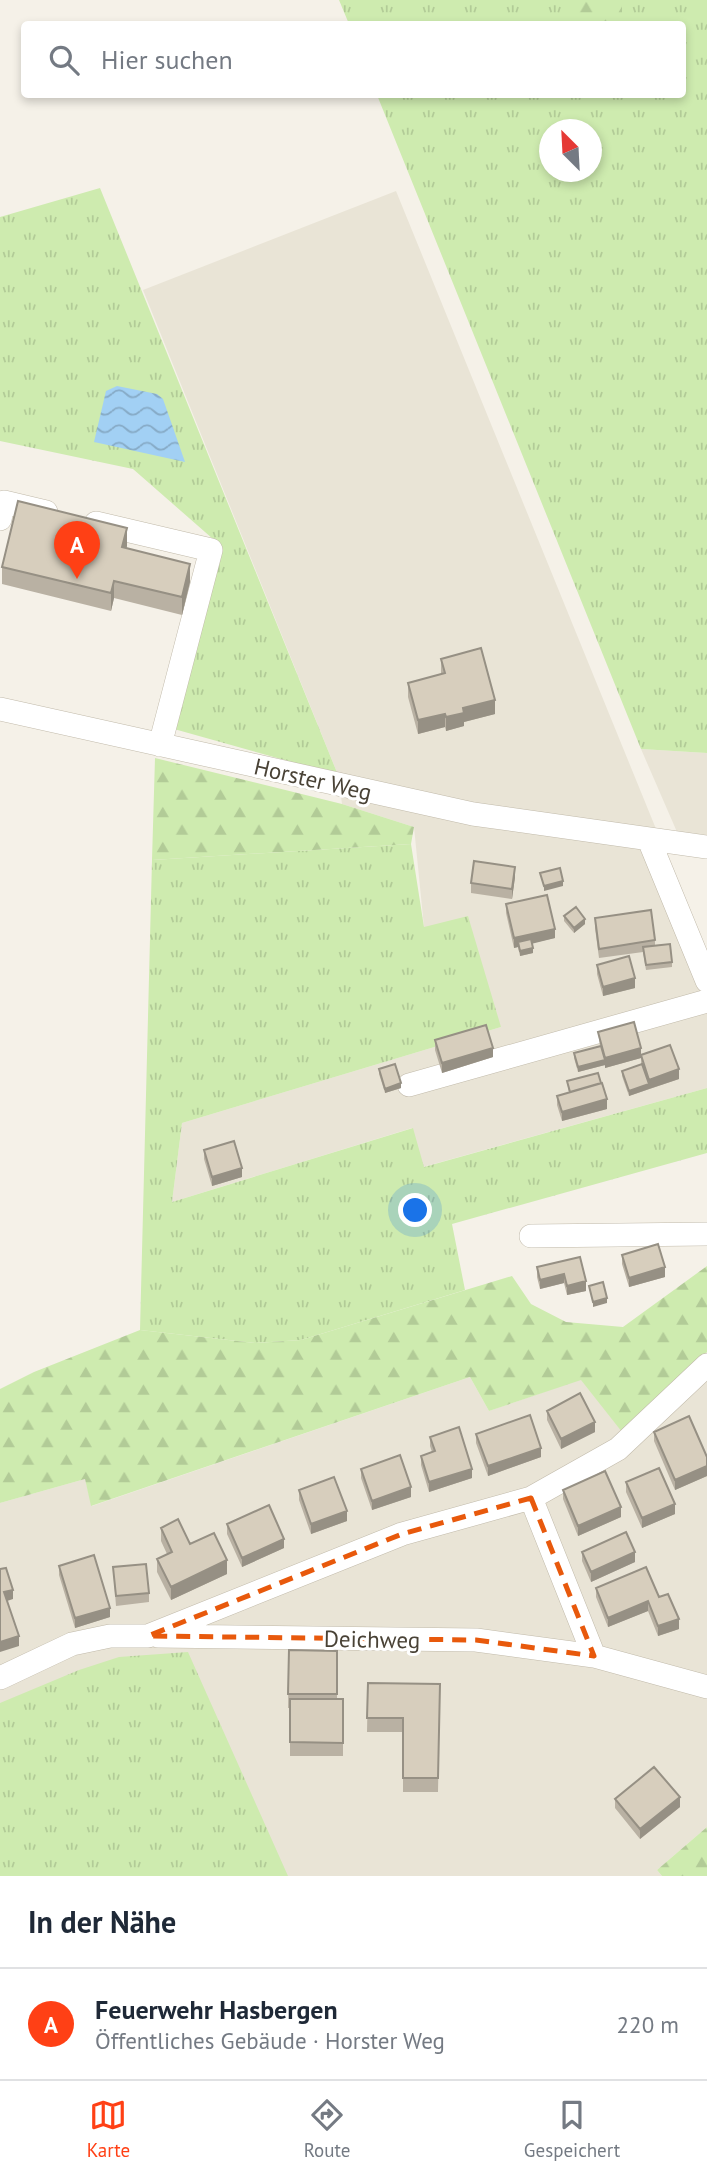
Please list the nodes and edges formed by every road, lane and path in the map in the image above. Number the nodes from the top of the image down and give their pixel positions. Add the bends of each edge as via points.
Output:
1 (0, 519) edge
2 (0, 709) edge
3 (160, 745) junction
4 (638, 838) junction
5 (707, 847) edge
6 (707, 981) edge
7 (707, 1001) edge
8 (409, 1085) dead end
9 (707, 1234) edge
10 (531, 1236) dead end
11 (707, 1365) edge
12 (531, 1498) junction
13 (148, 1636) junction
14 (594, 1656) junction
15 (0, 1678) edge
16 (707, 1687) edge

1 - 3 street via 4,502 211,550
2 - 3 street, Horster Weg
3 - 4 street, Horster Weg via 473,814
4 - 5 street, Horster Weg
4 - 6 street
7 - 8 street
9 - 10 street
11 - 12 street, Deichweg via 618,1449
12 - 13 street, Deichweg via 402,1534
12 - 14 street
13 - 14 street, Deichweg via 476,1640
13 - 15 street, Deichweg via 110,1636 72,1644
14 - 16 street, Deichweg

